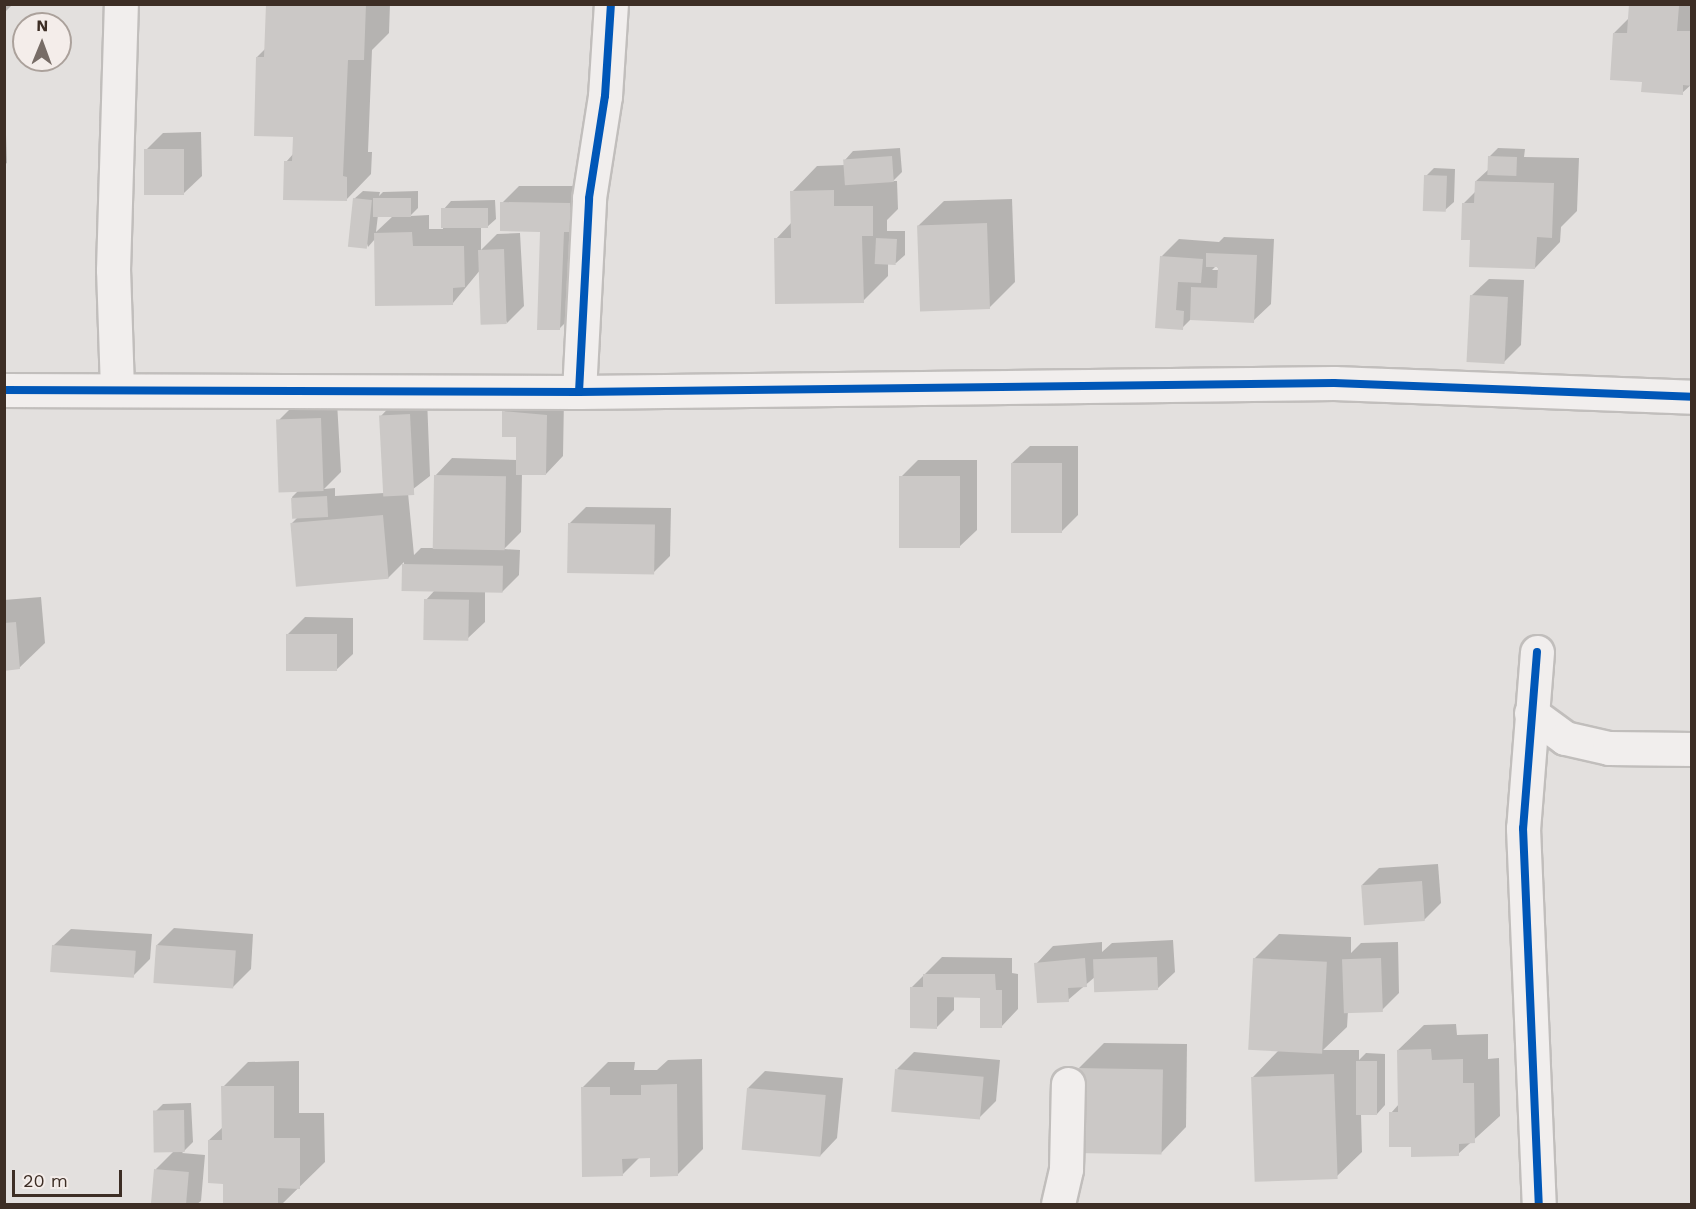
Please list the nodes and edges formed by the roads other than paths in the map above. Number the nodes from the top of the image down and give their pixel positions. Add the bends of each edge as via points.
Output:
1 (121, 4) edge
2 (611, 4) edge
3 (117, 389) junction
4 (4, 390) edge
5 (579, 392) junction
6 (1692, 397) edge
7 (1537, 652) dead end
8 (1531, 713) junction
9 (1692, 749) edge
10 (1068, 1084) dead end
11 (1058, 1204) edge
12 (1539, 1204) edge

1 - 3 street via 113,270
2 - 5 street via 605,96 589,198
3 - 4 street
3 - 5 street
5 - 6 street via 1334,383
7 - 8 street
8 - 9 street via 1565,738 1608,748
8 - 12 street via 1523,828
10 - 11 street via 1066,1169

